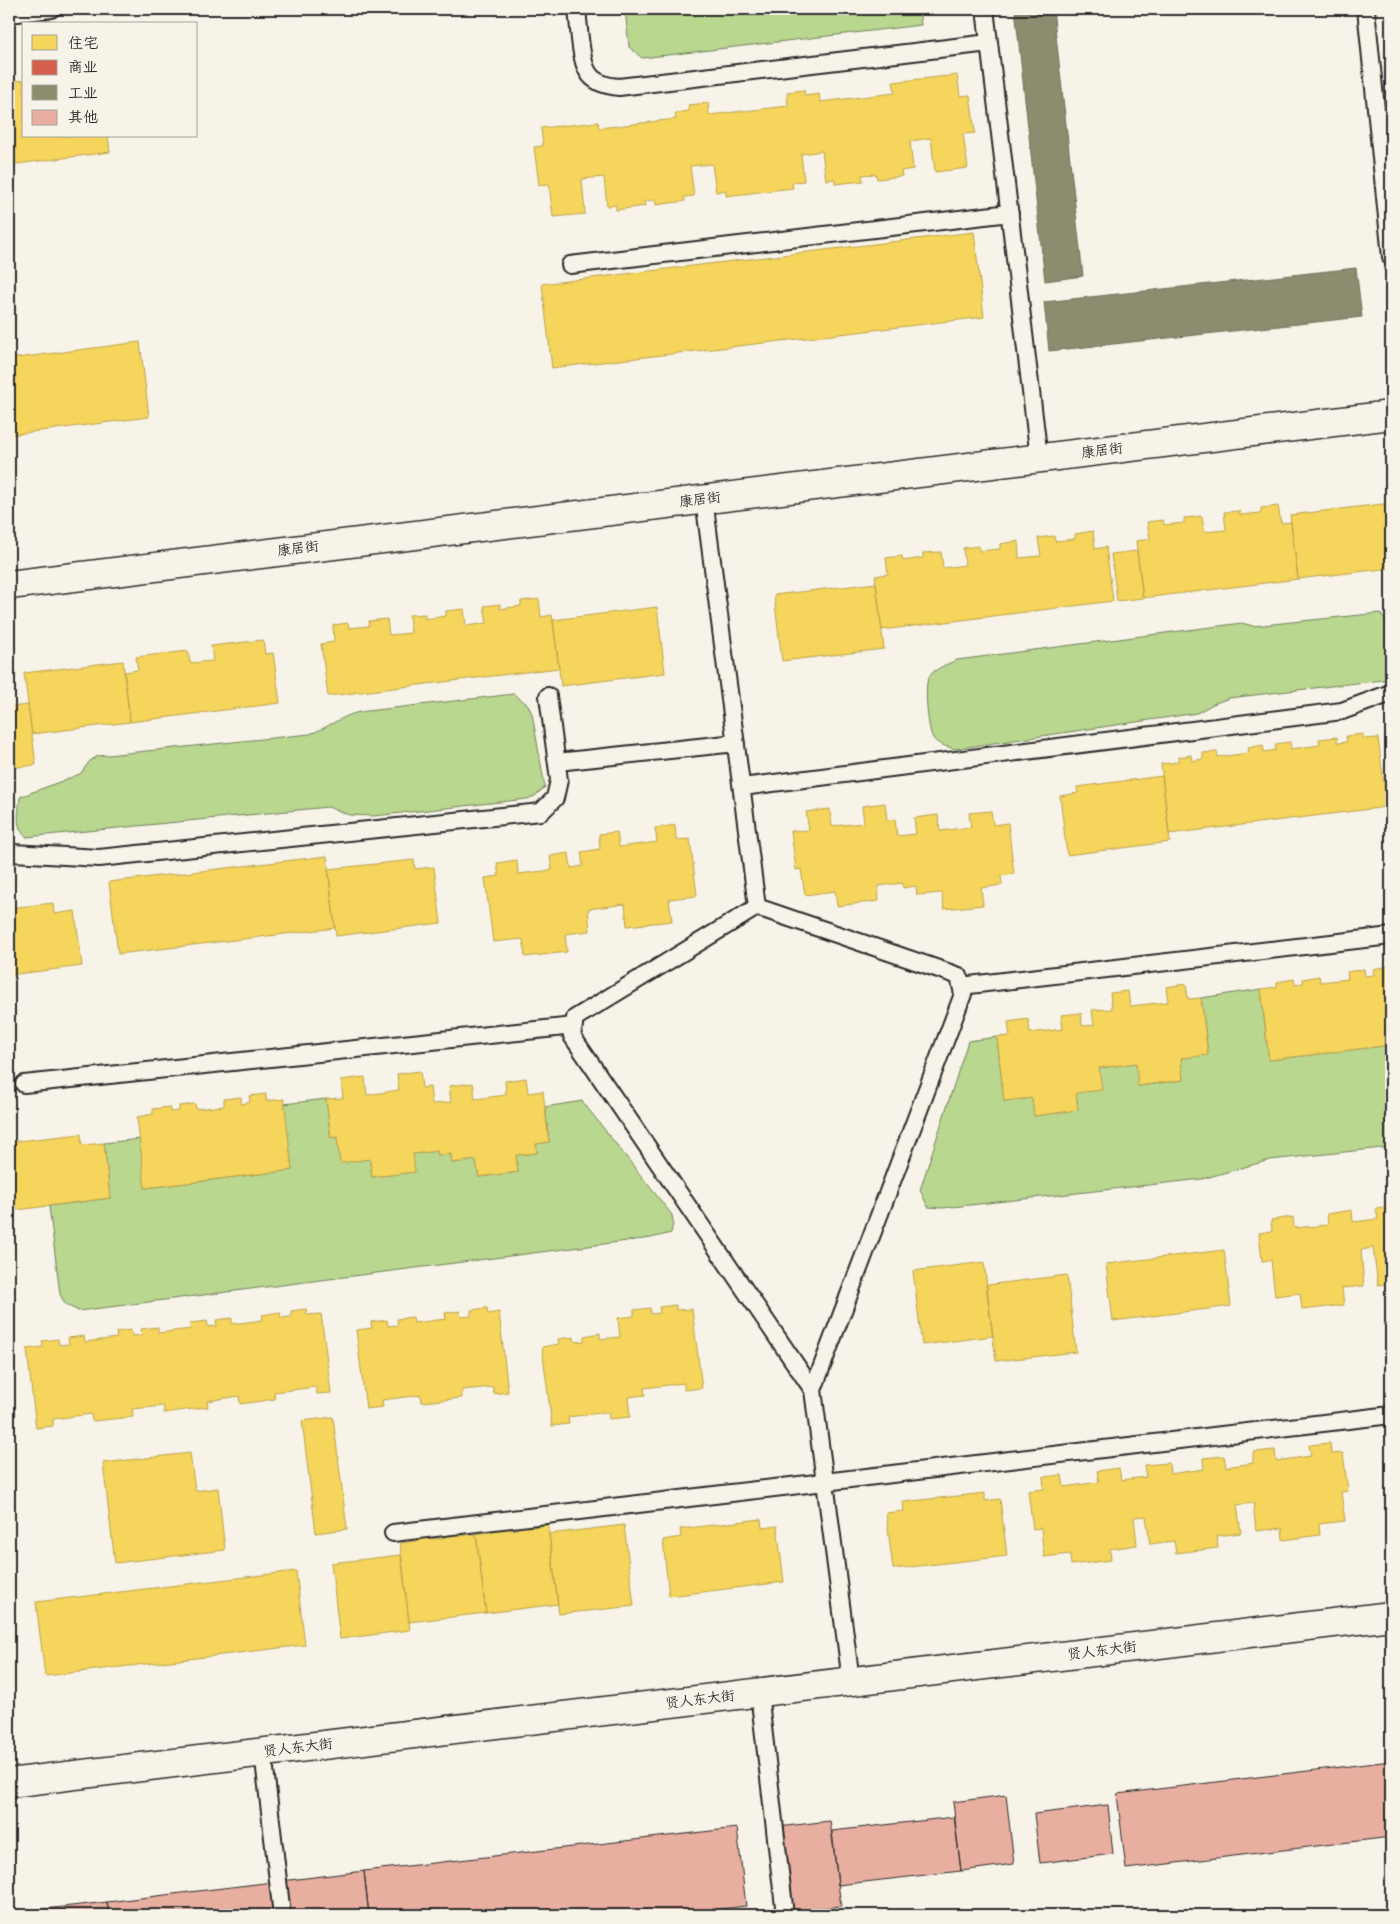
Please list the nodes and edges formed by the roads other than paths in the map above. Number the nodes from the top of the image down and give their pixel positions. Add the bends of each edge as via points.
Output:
1 (51, 9) edge
2 (577, 9) edge
3 (985, 9) edge
4 (1366, 9) edge
5 (9, 14) edge
6 (989, 43) junction
7 (1010, 213) junction
8 (1391, 257) edge
9 (570, 265) dead end
10 (1391, 415) edge
11 (1039, 458) junction
12 (704, 500) junction
13 (9, 585) edge
14 (1391, 693) edge
15 (548, 696) dead end
16 (736, 743) junction
17 (557, 762) junction
18 (742, 787) junction
19 (13, 854) dead end
20 (757, 907) junction
21 (1391, 936) edge
22 (961, 986) junction
23 (574, 1026) junction
24 (24, 1084) dead end
25 (813, 1390) junction
26 (1391, 1415) edge
27 (825, 1482) junction
28 (393, 1533) dead end
29 (1391, 1616) edge
30 (850, 1681) junction
31 (758, 1693) junction
32 (263, 1752) junction
33 (9, 1783) edge
34 (282, 1915) edge
35 (785, 1915) edge

1 - 5 lane
2 - 6 lane via 588,72 606,85 619,87
3 - 6 lane
4 - 8 lane
6 - 7 lane
7 - 9 lane
7 - 11 lane
10 - 11 street, 康居街
11 - 12 street, 康居街
12 - 13 street, 康居街
12 - 16 lane
14 - 18 lane via 1342,710
15 - 17 lane
16 - 17 lane
16 - 18 lane
17 - 19 lane via 560,780 555,798 541,812 99,858
18 - 20 lane
20 - 22 lane via 959,976
20 - 23 lane via 576,1018
21 - 22 lane
22 - 25 lane via 963,994
23 - 24 lane
23 - 25 lane via 572,1036
25 - 27 lane
26 - 27 lane
27 - 28 lane
27 - 30 lane
29 - 30 street, 贤人东大街
30 - 31 street, 贤人东大街
31 - 32 street, 贤人东大街
31 - 35 lane
32 - 33 street, 贤人东大街
32 - 34 lane

